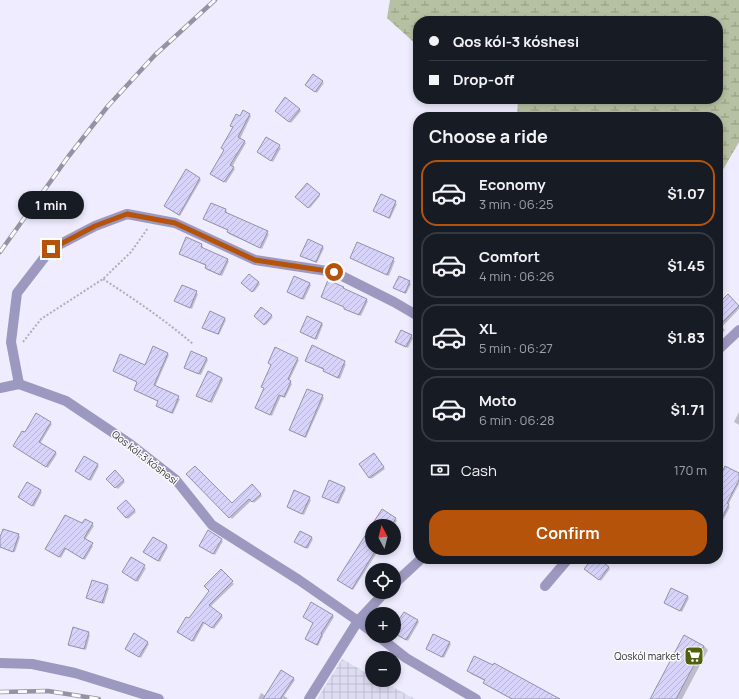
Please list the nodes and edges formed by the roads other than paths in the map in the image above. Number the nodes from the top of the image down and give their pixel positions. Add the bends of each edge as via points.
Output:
1 (413, 313) edge
2 (739, 330) edge
3 (723, 345) edge
4 (20, 384) junction
5 (0, 388) edge
6 (416, 564) edge
7 (564, 564) edge
8 (401, 578) edge
9 (545, 586) dead end
10 (378, 599) edge
11 (358, 621) junction
12 (365, 626) edge
13 (387, 643) edge
14 (0, 663) edge
15 (159, 699) edge
16 (309, 699) edge
17 (476, 699) edge

1 - 4 street via 334,272 255,260 175,223 127,214 95,226 51,249 17,293 10,342
2 - 3 street
4 - 5 street
4 - 11 street, Qos kól-3 kóshesi via 66,402 130,444 176,480 212,525
6 - 8 street
7 - 9 street
10 - 11 street
11 - 12 street, Qos kól-3 kóshesi
11 - 16 street
13 - 17 street via 406,658
14 - 15 street via 32,664 75,673

